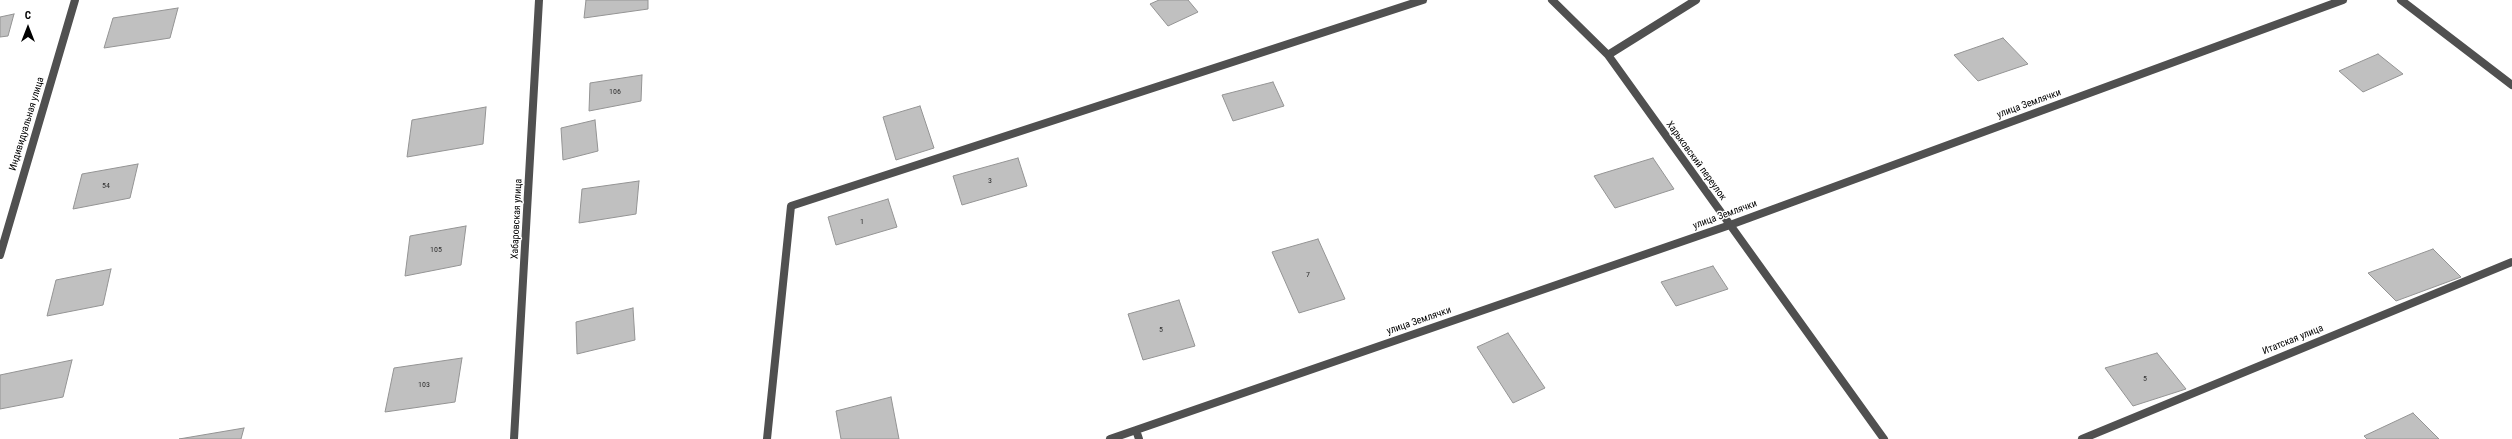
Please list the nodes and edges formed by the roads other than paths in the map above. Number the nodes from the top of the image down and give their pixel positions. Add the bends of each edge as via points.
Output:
1 (75, 0) edge
2 (539, 0) edge
3 (1423, 0) edge
4 (1552, 0) edge
5 (1696, 0) edge
6 (2344, 0) edge
7 (2402, 0) edge
8 (1608, 55) junction
9 (2512, 85) edge
10 (1730, 225) junction
11 (0, 255) edge
12 (2512, 262) edge
13 (1136, 430) junction
14 (514, 439) edge
15 (766, 439) edge
16 (1110, 439) edge
17 (1139, 439) edge
18 (1884, 439) edge
19 (2082, 439) edge

1 - 11 street, Индивидуальная улица
2 - 14 street, Хабаровская улица
3 - 15 street via 791,206
4 - 8 street, Харьковский переулок
5 - 8 street
6 - 10 street, улица Землячки
7 - 9 street
8 - 10 street, Харьковский переулок
10 - 13 street, улица Землячки
10 - 18 street, Харьковский переулок
12 - 19 street, Итатская улица
13 - 16 street, улица Землячки
13 - 17 street

